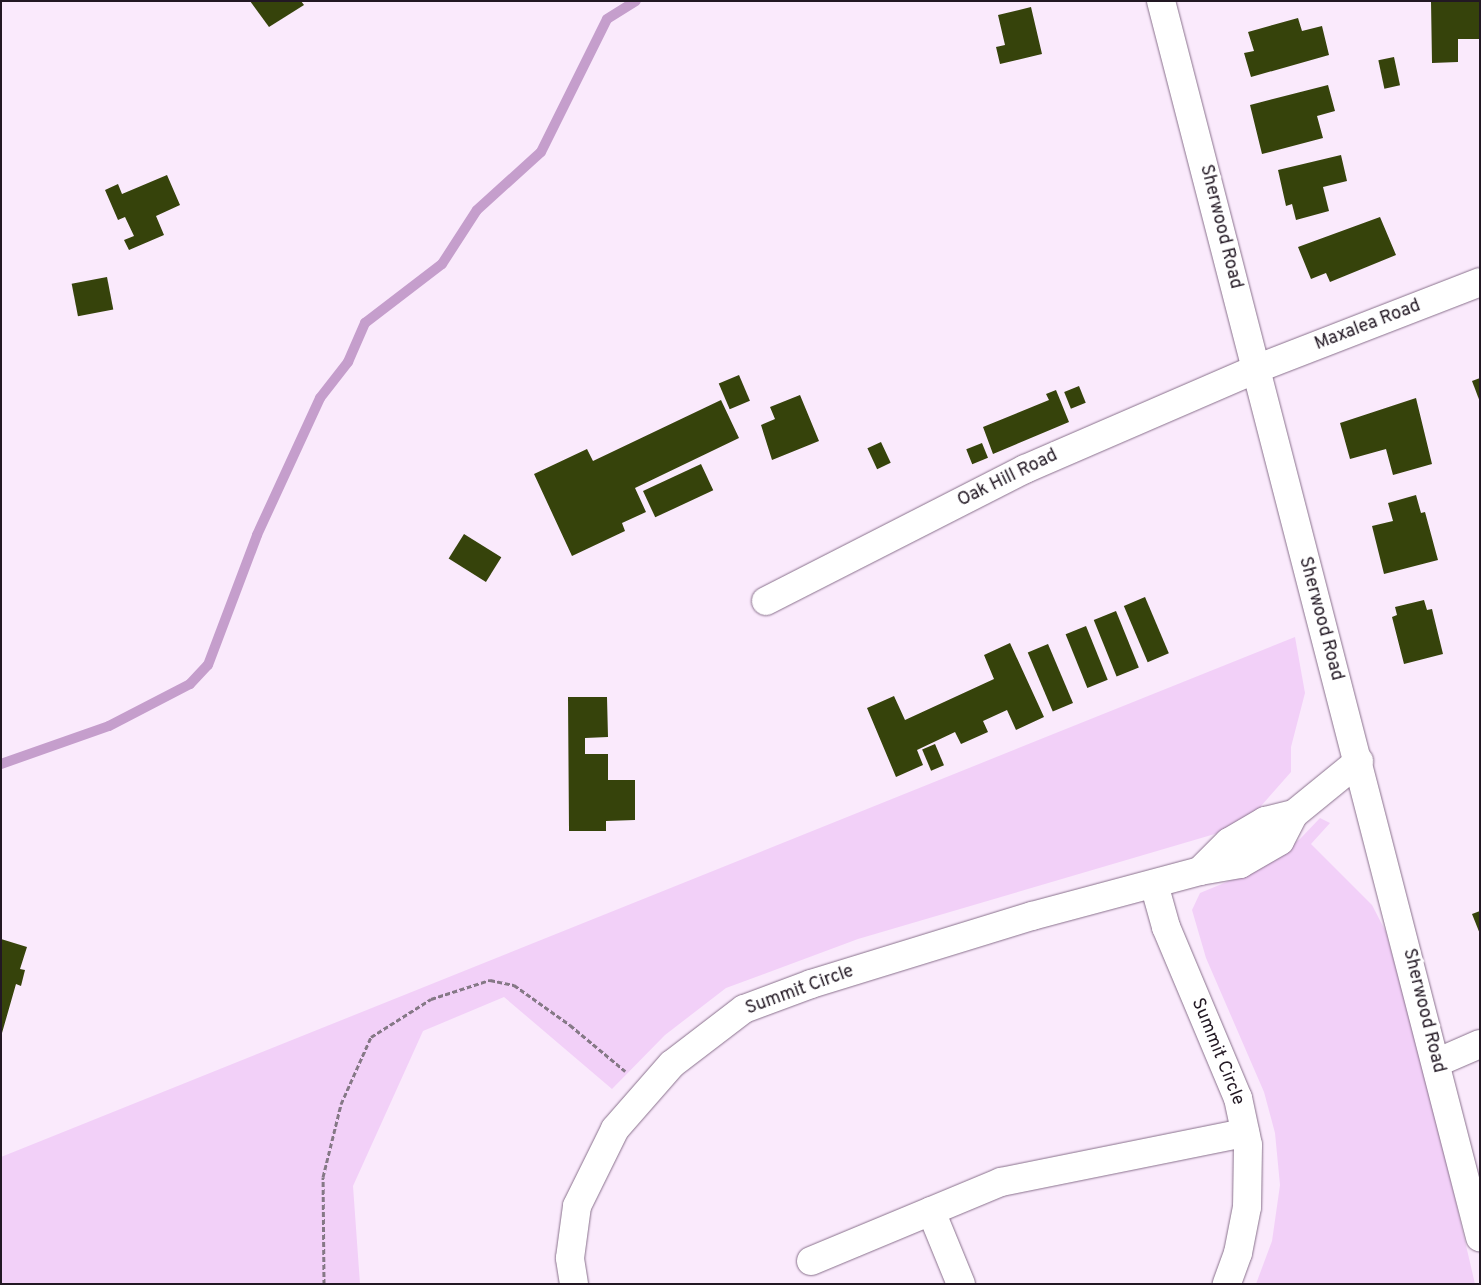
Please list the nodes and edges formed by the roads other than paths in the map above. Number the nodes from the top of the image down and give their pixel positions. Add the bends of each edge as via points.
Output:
1 (1161, 1) edge
2 (1480, 282) edge
3 (1256, 369) junction
4 (766, 601) dead end
5 (1359, 761) junction
6 (1154, 884) junction
7 (1480, 1044) edge
8 (1436, 1063) junction
9 (1245, 1133) junction
10 (931, 1211) junction
11 (1480, 1237) edge
12 (811, 1261) dead end
13 (574, 1284) edge
14 (961, 1284) edge
15 (1227, 1284) edge

1 - 3 street, Sherwood Road
2 - 3 street, Maxalea Road
3 - 4 street, Oak Hill Road via 1024,469
3 - 5 street, Sherwood Road via 1317,613
5 - 6 street, Summit Circle via 1294,814 1280,841 1240,864
5 - 8 street, Sherwood Road
6 - 9 street, Summit Circle via 1166,927 1238,1098
6 - 13 street, Summit Circle via 1032,916 811,984 744,1010 672,1064 615,1129 577,1206 570,1258
7 - 8 street
8 - 11 street, Sherwood Road
9 - 10 street via 1001,1182
9 - 15 street, Summit Circle via 1247,1207 1238,1253
10 - 12 street
10 - 14 street

